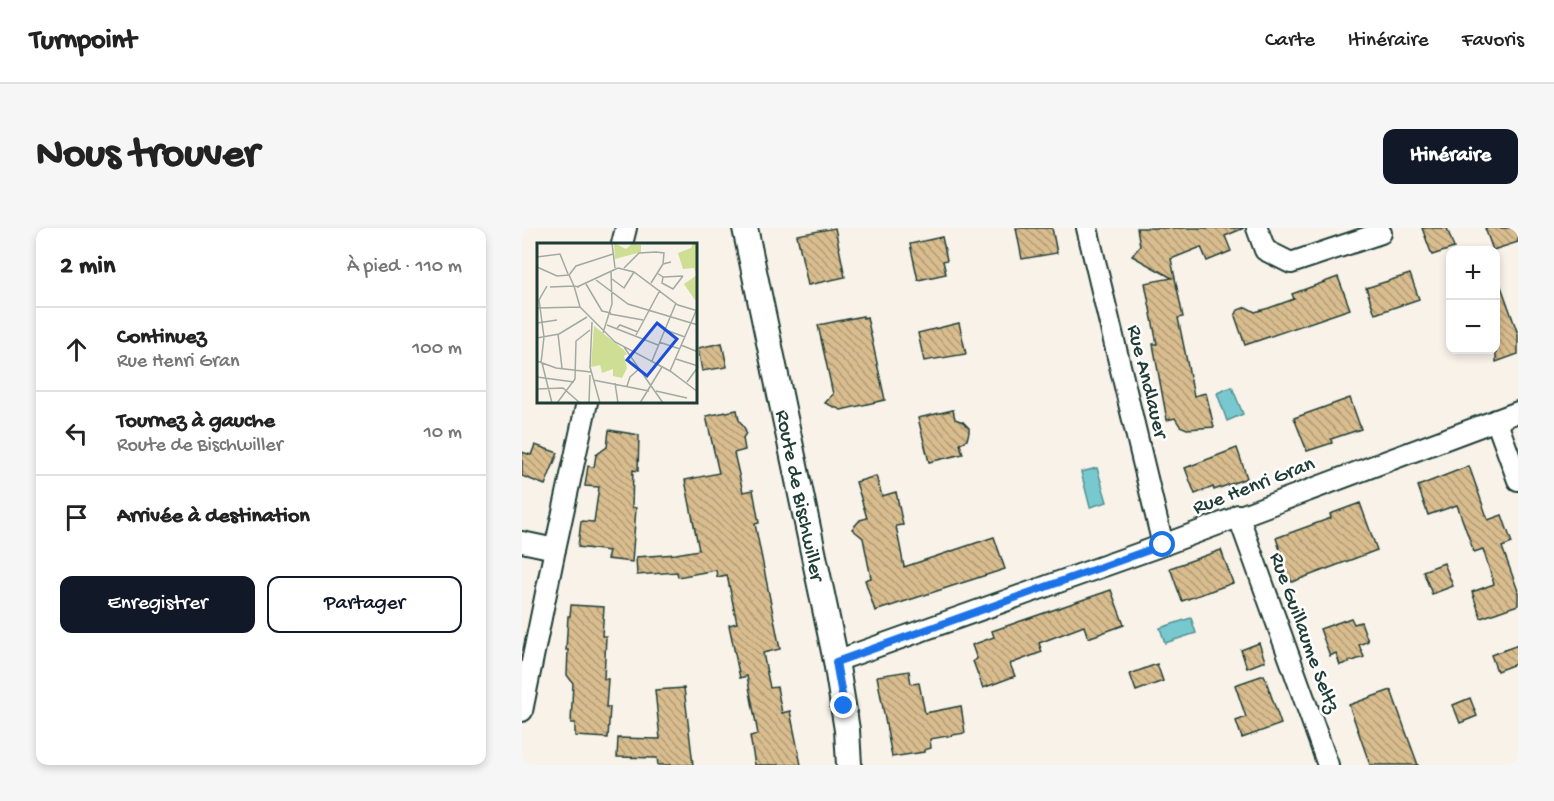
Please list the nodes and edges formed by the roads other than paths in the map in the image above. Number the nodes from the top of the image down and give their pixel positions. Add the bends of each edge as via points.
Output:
1 (626, 228) edge
2 (745, 228) edge
3 (1087, 228) edge
4 (1257, 228) edge
5 (1381, 233) dead end
6 (622, 243) edge
7 (587, 404) edge
8 (1518, 412) edge
9 (1496, 420) junction
10 (1518, 480) edge
11 (1238, 515) junction
12 (522, 542) edge
13 (1163, 545) junction
14 (555, 549) junction
15 (836, 662) junction
16 (522, 711) edge
17 (849, 765) edge
18 (1328, 765) edge

1 - 6 street
2 - 15 street, Route de Bischwiller
3 - 13 street, Rue Andlauer
4 - 5 street via 1265,250 1291,263
7 - 14 street
8 - 9 street, Rue Henri Gran
9 - 10 street
9 - 11 street, Rue Henri Gran
11 - 13 street, Rue Henri Gran
11 - 18 street, Rue Guillaume Seltz
12 - 14 street
13 - 15 street, Rue Henri Gran
14 - 16 street
15 - 17 street, Route de Bischwiller via 848,730

